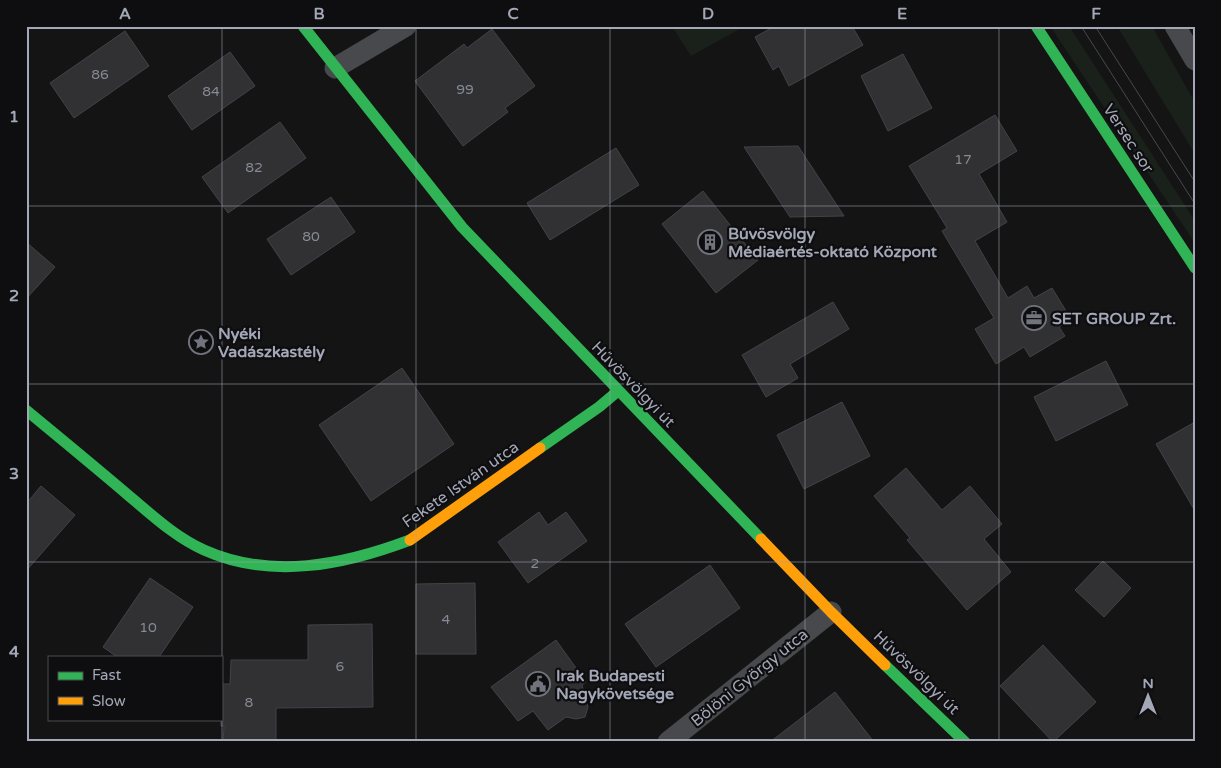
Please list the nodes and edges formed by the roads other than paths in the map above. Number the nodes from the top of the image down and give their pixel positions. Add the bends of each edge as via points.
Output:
1 (303, 26) edge
2 (406, 26) edge
3 (1036, 26) edge
4 (1175, 26) edge
5 (1195, 60) edge
6 (335, 68) junction
7 (1195, 268) edge
8 (618, 392) junction
9 (26, 410) edge
10 (830, 612) junction
11 (668, 742) edge
12 (965, 742) edge

1 - 6 street, Hűvösvölgyi út
2 - 6 street
3 - 7 street, Versec sor
4 - 5 street
6 - 8 street, Hűvösvölgyi út via 462,227
8 - 9 street, Fekete István utca via 414,538 384,551 343,562 302,567 236,562 204,551 172,532
8 - 10 street, Hűvösvölgyi út
10 - 11 street, Bölöni György utca
10 - 12 street, Hűvösvölgyi út

